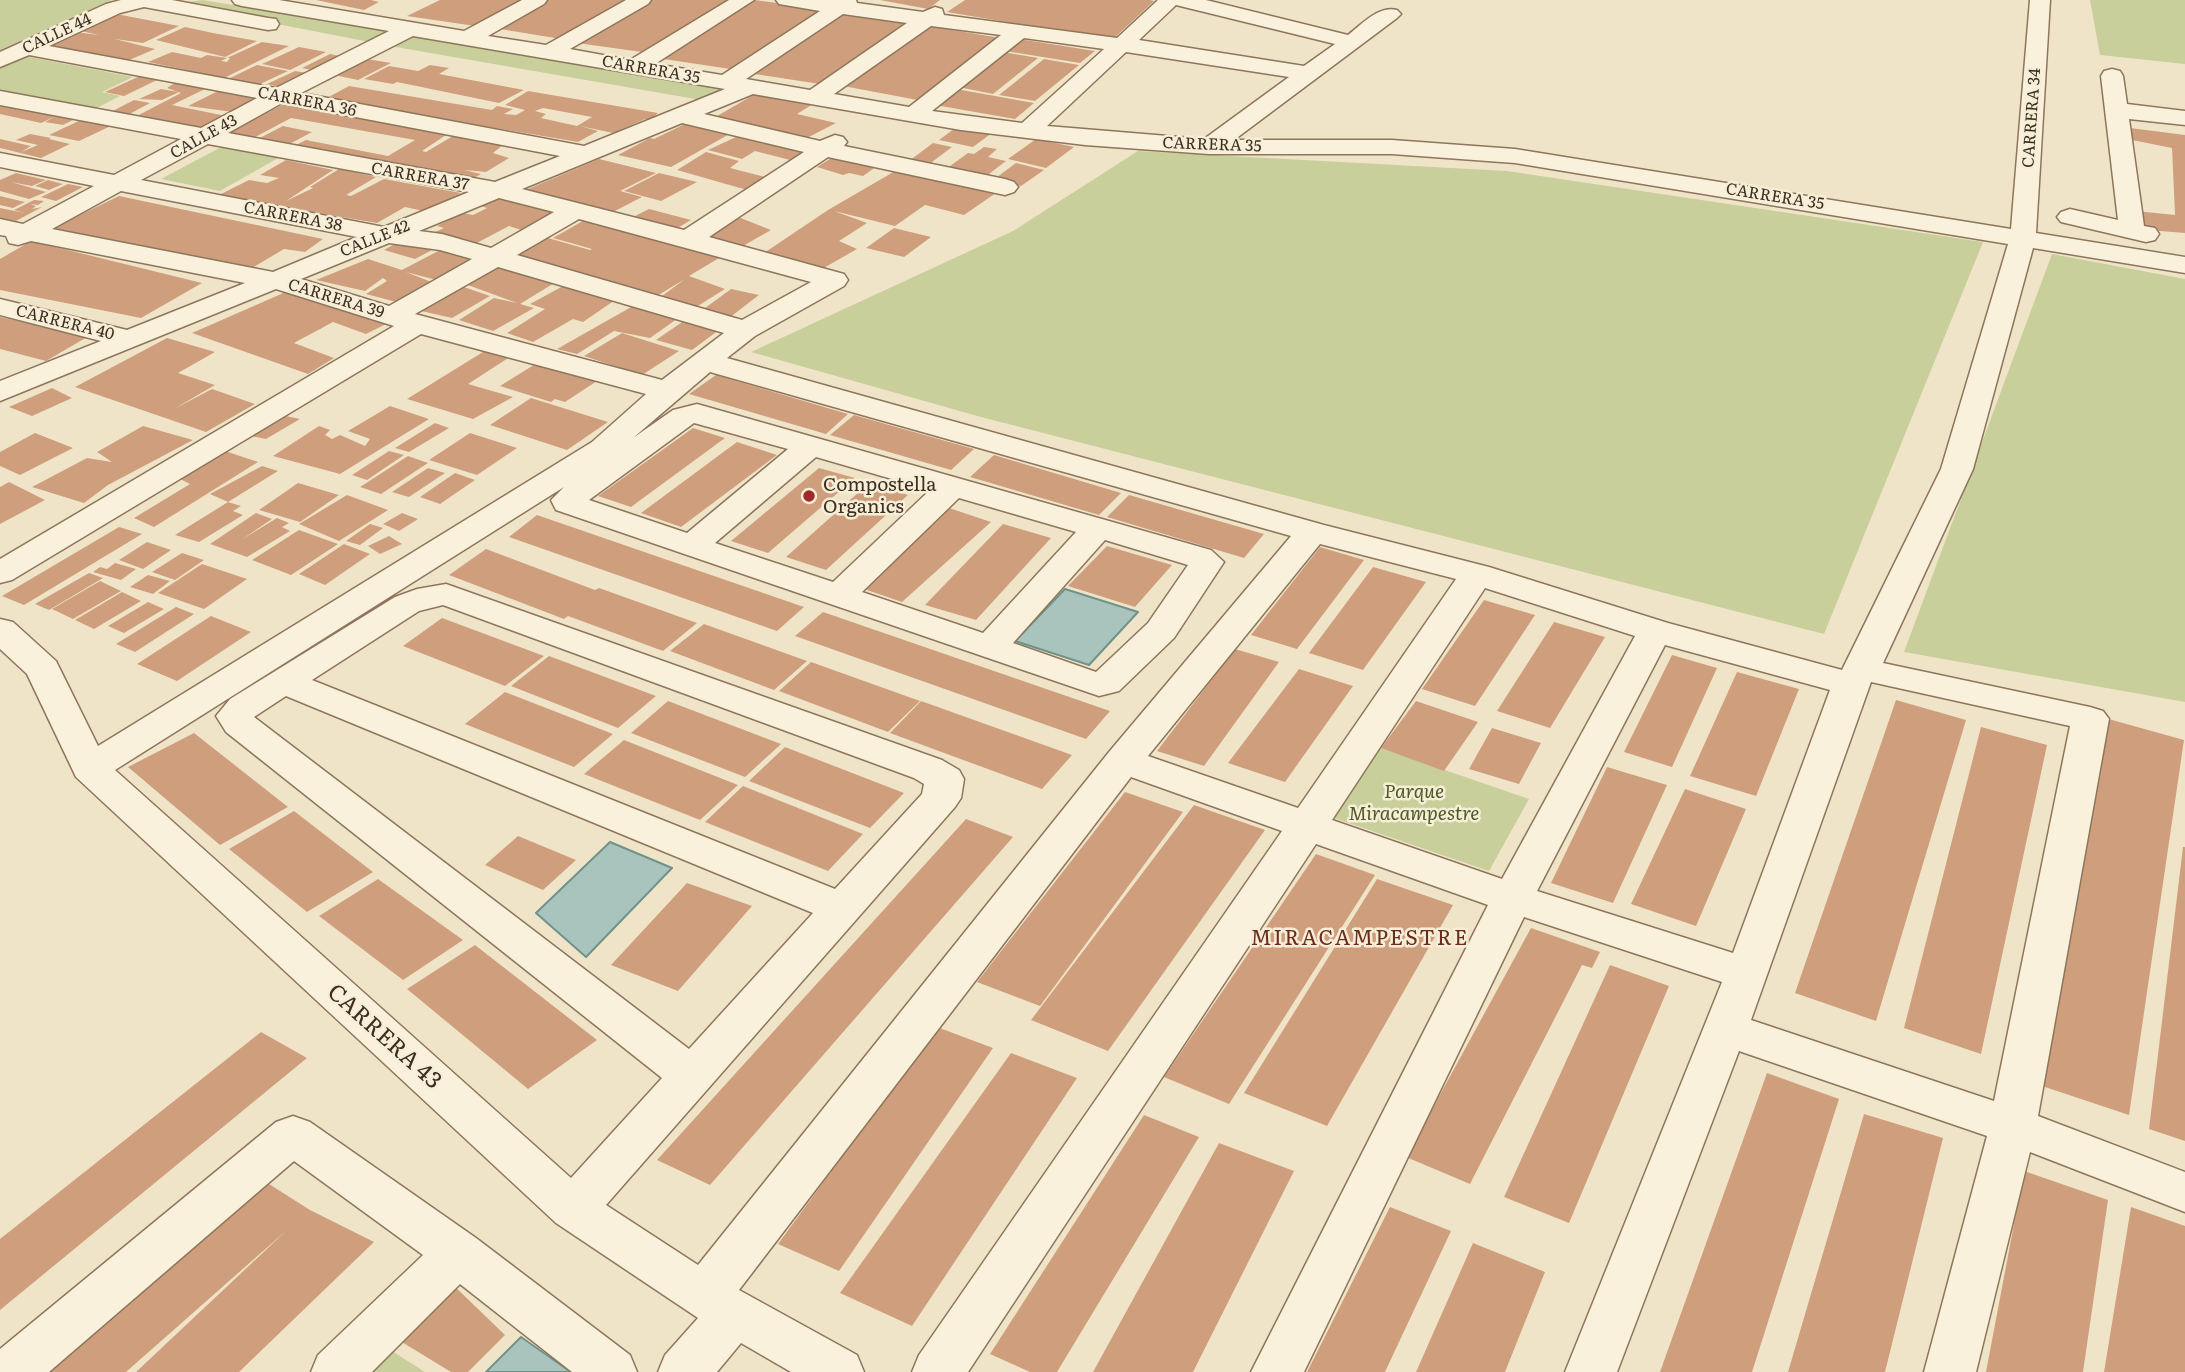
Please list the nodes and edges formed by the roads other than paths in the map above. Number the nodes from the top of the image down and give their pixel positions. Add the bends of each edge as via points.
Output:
1 (144, 0) edge
2 (242, 0) edge
3 (537, 0) edge
4 (641, 0) edge
5 (744, 0) edge
6 (786, 0) edge
7 (953, 0) edge
8 (1170, 0) edge
9 (1180, 0) edge
10 (2040, 0) edge
11 (118, 4) edge
12 (844, 4) edge
13 (400, 5) dead end
14 (1390, 14) dead end
15 (926, 19) junction
16 (367, 21) junction
17 (410, 29) junction
18 (1019, 32) junction
19 (466, 39) junction
20 (1352, 42) junction
21 (377, 46) junction
22 (1121, 46) junction
23 (27, 48) junction
24 (418, 52) dead end
25 (548, 53) junction
26 (0, 60) edge
27 (634, 67) junction
28 (1309, 74) junction
29 (2112, 76) dead end
30 (729, 91) junction
31 (278, 96) junction
32 (0, 98) edge
33 (814, 98) junction
34 (676, 106) junction
35 (2116, 110) junction
36 (902, 113) junction
37 (2185, 118) edge
38 (1029, 130) junction
39 (202, 138) junction
40 (1209, 146) junction
41 (822, 149) junction
42 (587, 154) junction
43 (0, 160) edge
44 (120, 184) junction
45 (1005, 187) dead end
46 (497, 190) junction
47 (575, 211) junction
48 (2070, 217) dead end
49 (13, 230) edge
50 (2132, 231) junction
51 (385, 235) junction
52 (2023, 237) junction
53 (687, 240) junction
54 (2185, 243) edge
55 (0, 247) edge
56 (494, 257) junction
57 (2185, 265) edge
58 (275, 280) junction
59 (0, 307) edge
60 (405, 320) junction
61 (745, 330) junction
62 (131, 340) junction
63 (705, 361) junction
64 (667, 391) junction
65 (0, 392) edge
66 (811, 445) junction
67 (953, 486) junction
68 (1099, 527) junction
69 (1312, 532) junction
70 (690, 547) junction
71 (0, 573) edge
72 (1477, 574) junction
73 (838, 597) junction
74 (1161, 629) junction
75 (0, 630) edge
76 (1655, 631) junction
77 (1218, 646) junction
78 (989, 648) junction
79 (1856, 676) junction
80 (285, 682) junction
81 (1123, 761) junction
82 (90, 768) junction
83 (1307, 826) junction
84 (1512, 898) junction
85 (844, 909) junction
86 (1747, 974) junction
87 (1726, 1029) junction
88 (693, 1077) junction
89 (2013, 1126) junction
90 (2185, 1192) edge
91 (573, 1209) junction
92 (458, 1253) junction
93 (720, 1305) junction
94 (11, 1372) edge
95 (337, 1372) edge
96 (611, 1372) edge
97 (684, 1372) edge
98 (838, 1372) edge
99 (938, 1372) edge
100 (1277, 1372) edge
101 (1591, 1372) edge
102 (1950, 1372) edge

1 - 11 street, CALLE 44
1 - 21 street
2 - 16 street, CARRERA 35
3 - 19 street
4 - 25 street
5 - 27 street
6 - 12 street
7 - 15 street
8 - 22 street
9 - 20 street
10 - 52 street, CARRERA 34
11 - 23 street, CALLE 44
12 - 15 street
12 - 30 street, CALLE 42
13 - 16 street
14 - 20 street
15 - 18 street
15 - 33 street
16 - 17 street, CARRERA 35
17 - 19 street, CARRERA 35
17 - 21 street, CALLE 43
18 - 22 street
18 - 36 street
19 - 25 street, CARRERA 35
20 - 28 street
21 - 24 street
21 - 31 street, CALLE 43
22 - 28 street
22 - 38 street
23 - 26 street, CALLE 44
23 - 31 street, CARRERA 36
25 - 27 street, CARRERA 35
27 - 30 street, CARRERA 35
28 - 40 street
29 - 35 street
30 - 33 street, CARRERA 35
30 - 34 street, CALLE 42
31 - 39 street, CALLE 43
31 - 42 street, CARRERA 36
32 - 39 street, CARRERA 37
33 - 36 street, CARRERA 35
34 - 41 street
34 - 42 street, CALLE 42
35 - 37 street
35 - 50 street
36 - 38 street, CARRERA 35
36 - 41 street
38 - 40 street, CARRERA 35
39 - 44 street, CALLE 43
39 - 46 street, CARRERA 37
40 - 52 street, CARRERA 35 via 1392,147 1515,156
41 - 45 street
41 - 53 street
42 - 46 street, CALLE 42
43 - 44 street, CARRERA 38
44 - 49 street, CALLE 43
44 - 51 street, CARRERA 38
46 - 47 street, CARRERA 37
46 - 51 street, CALLE 42
47 - 53 street, CARRERA 37
47 - 56 street
48 - 50 street
49 - 55 street, CALLE 43
49 - 58 street, CARRERA 39
50 - 54 street
51 - 56 street, CARRERA 38 via 442,242
51 - 58 street, CALLE 42
52 - 57 street, CARRERA 35
52 - 79 street, CARRERA 34 via 1957,469
53 - 61 street, CARRERA 37 via 834,280
56 - 60 street
56 - 61 street, CARRERA 38
58 - 60 street, CARRERA 39
58 - 62 street, CALLE 42
59 - 62 street, CARRERA 40
60 - 64 street, CARRERA 39
60 - 71 street
61 - 63 street
62 - 65 street, CALLE 42
63 - 64 street
63 - 69 street
64 - 82 street via 603,449
66 - 67 street
66 - 70 street
66 - 70 street via 697,412 567,500
67 - 68 street
67 - 73 street
68 - 74 street via 1207,562
68 - 78 street
69 - 72 street
69 - 77 street
70 - 73 street
72 - 76 street
72 - 83 street
73 - 78 street
74 - 77 street
74 - 78 street via 1099,685
75 - 82 street, CARRERA 43 via 43,669
76 - 79 street
76 - 84 street
77 - 81 street
79 - 86 street, CARRERA 34
79 - 89 street via 2090,719
80 - 85 street
80 - 85 street via 407,604 446,594 946,779 941,798
80 - 88 street via 243,707 235,716 239,724
81 - 83 street
81 - 93 street
82 - 91 street, CARRERA 43
83 - 84 street
83 - 99 street
84 - 86 street
84 - 100 street
85 - 88 street
86 - 87 street, CARRERA 34
87 - 89 street
87 - 101 street, CARRERA 34
88 - 91 street
89 - 90 street
89 - 102 street
91 - 93 street, CARRERA 43
92 - 94 street via 293,1135
92 - 95 street
92 - 96 street
93 - 97 street
93 - 98 street, CARRERA 43

